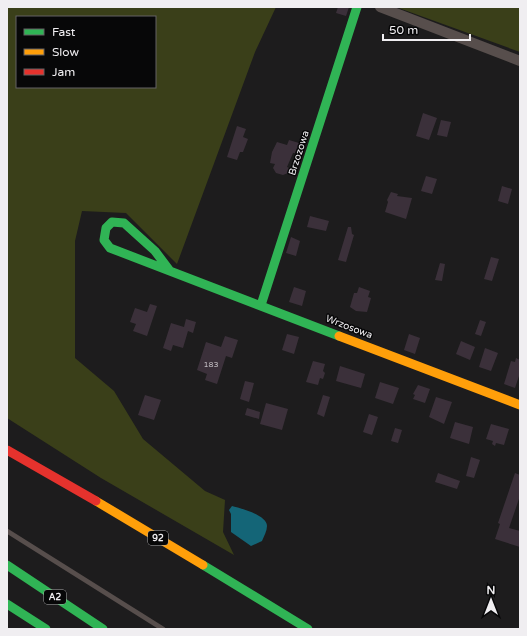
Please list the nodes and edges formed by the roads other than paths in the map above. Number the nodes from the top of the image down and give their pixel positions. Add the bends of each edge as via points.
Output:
1 (357, 7) edge
2 (380, 7) edge
3 (520, 61) edge
4 (170, 271) junction
5 (261, 305) junction
6 (520, 405) edge
7 (7, 450) edge
8 (7, 531) edge
9 (7, 565) edge
10 (7, 604) edge
11 (46, 629) edge
12 (103, 629) edge
13 (163, 629) edge
14 (308, 629) edge

1 - 5 main road, Brzozowa
2 - 3 street
4 - 4 main road, Wrzosowa via 110,248 103,236 106,228 112,222 124,223 156,251
4 - 5 main road, Wrzosowa
5 - 6 main road, Wrzosowa
7 - 14 main road, 92 via 107,506
8 - 13 lane
9 - 12 main road, A2
10 - 11 main road

